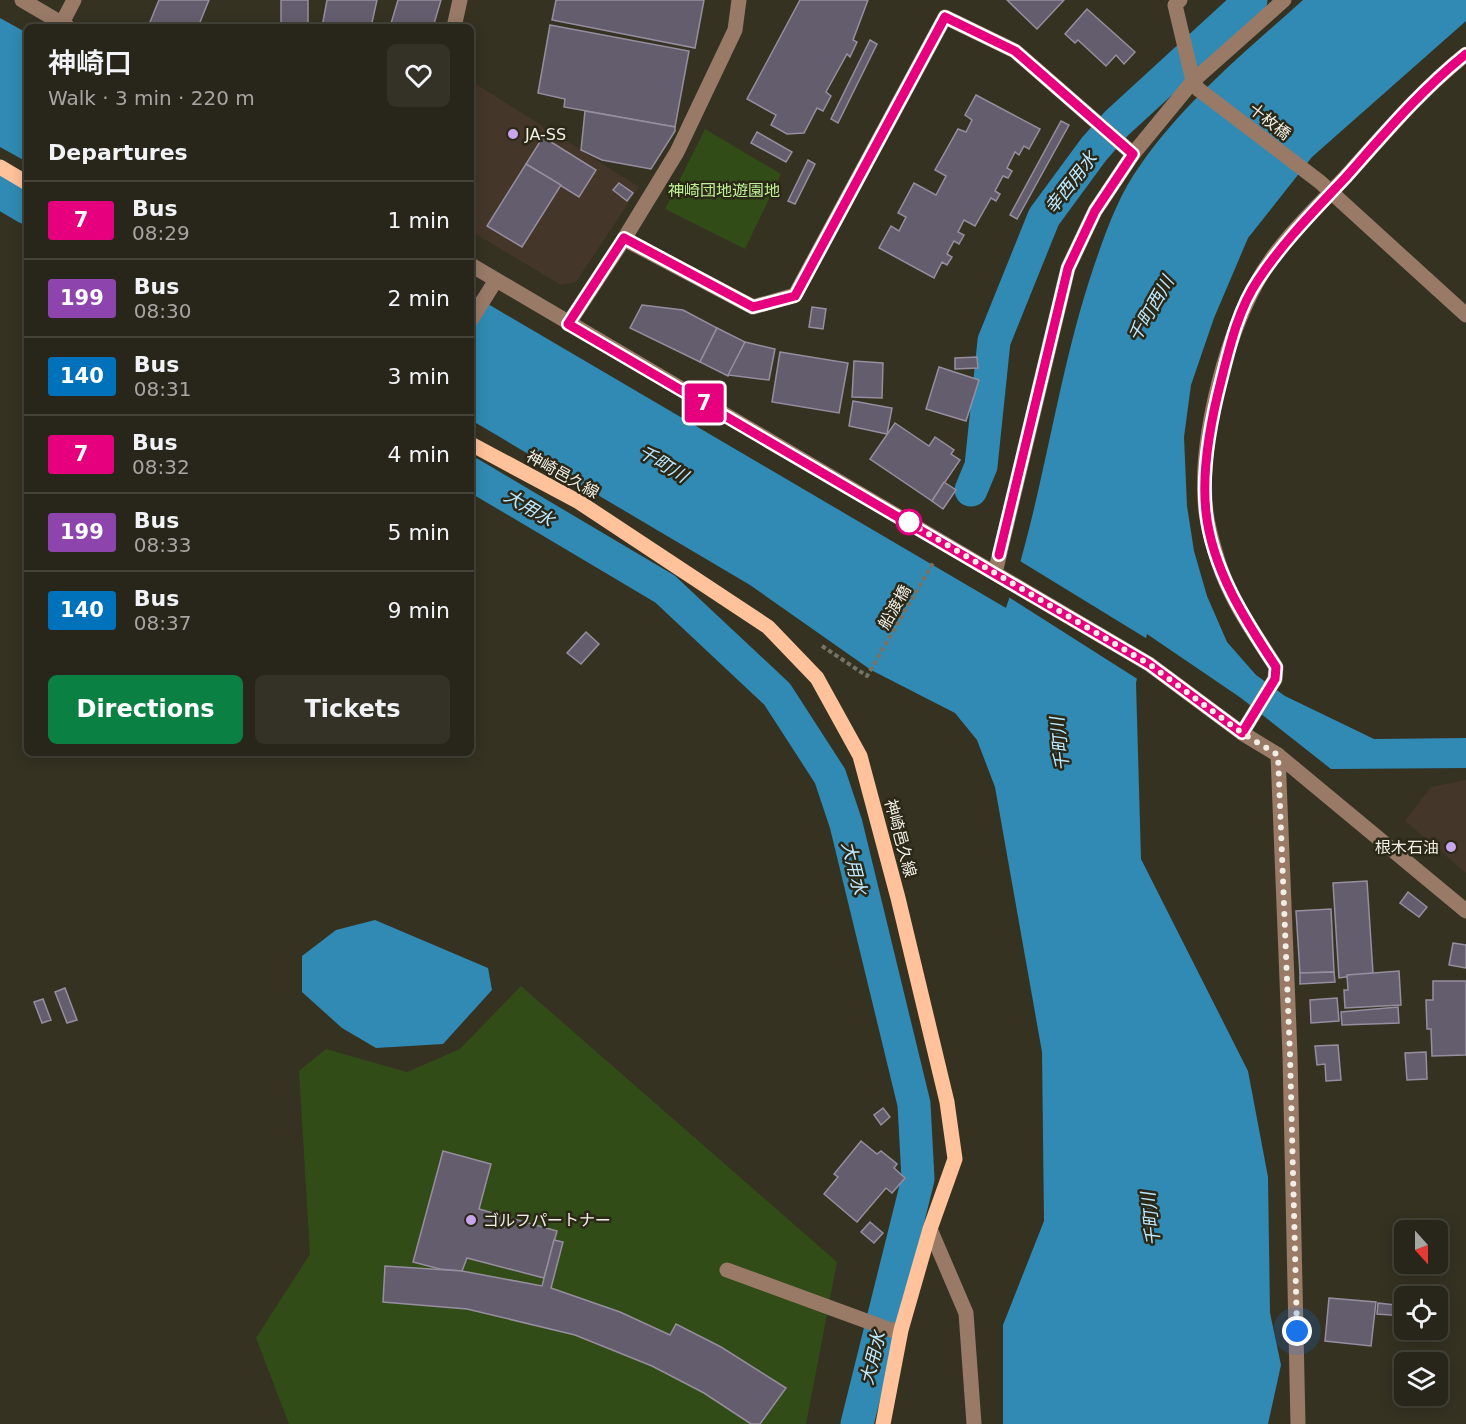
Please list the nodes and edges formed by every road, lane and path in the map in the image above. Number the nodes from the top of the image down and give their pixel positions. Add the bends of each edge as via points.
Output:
1 (22, 0) edge
2 (74, 0) edge
3 (460, 0) edge
4 (739, 0) edge
5 (1284, 0) edge
6 (1175, 2) edge
7 (63, 24) edge
8 (65, 24) edge
9 (455, 24) edge
10 (1466, 54) edge
11 (1194, 81) junction
12 (1133, 154) junction
13 (0, 167) edge
14 (24, 181) edge
15 (1326, 187) junction
16 (624, 238) junction
17 (474, 267) edge
18 (496, 280) junction
19 (474, 315) edge
20 (1466, 315) edge
21 (568, 324) junction
22 (474, 446) edge
23 (937, 556) dead end
24 (995, 573) junction
25 (871, 670) dead end
26 (1242, 733) junction
27 (1278, 755) junction
28 (1466, 911) edge
29 (930, 1228) junction
30 (727, 1270) dead end
31 (896, 1330) junction
32 (883, 1424) edge
33 (974, 1424) edge
34 (1298, 1424) edge

1 - 7 street
2 - 8 street
3 - 9 street
4 - 16 street via 735,30 682,142
5 - 11 street
6 - 11 street
10 - 15 street via 1434,80
11 - 12 street
11 - 15 street, 十枚橋
12 - 16 street via 1015,51 945,17 795,296 753,307
12 - 24 street via 1095,211 1068,268
13 - 14 main road
15 - 20 street, 十枚橋
15 - 26 street via 1256,282 1232,338 1207,451 1206,512 1220,566 1242,615 1276,667 1275,679
16 - 21 street
17 - 18 street
18 - 19 street
18 - 21 street
21 - 24 street
22 - 29 main road, 神崎邑久線 via 579,502 768,627 817,678 860,756 947,1102 955,1159
23 - 25 path, 船渡橋
24 - 26 street via 1149,664
26 - 27 street
27 - 28 street
27 - 34 street via 1290,1055
29 - 31 main road, 神崎邑久線
29 - 33 street via 966,1313
30 - 31 street
31 - 32 main road, 神崎邑久線

